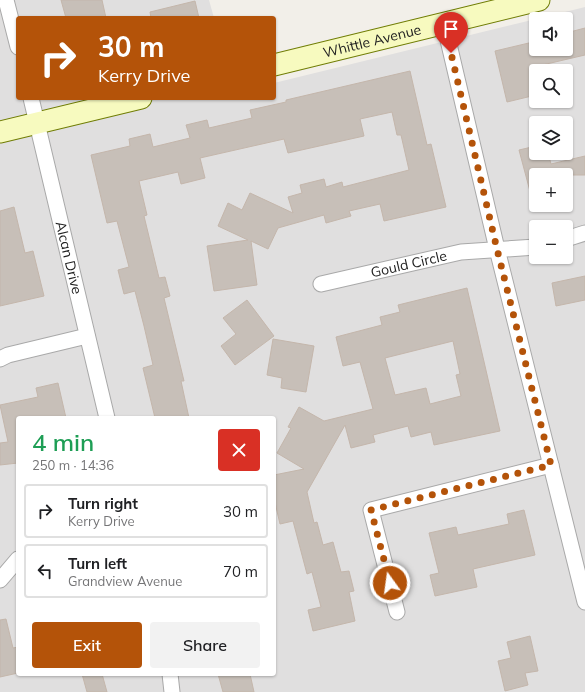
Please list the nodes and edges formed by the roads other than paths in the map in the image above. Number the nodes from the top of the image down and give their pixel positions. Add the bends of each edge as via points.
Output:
1 (6, 0) edge
2 (539, 0) edge
3 (444, 23) junction
4 (16, 39) edge
5 (276, 65) edge
6 (31, 100) edge
7 (133, 100) edge
8 (37, 124) junction
9 (0, 132) edge
10 (585, 233) edge
11 (573, 236) edge
12 (529, 247) edge
13 (497, 249) junction
14 (321, 284) dead end
15 (87, 336) junction
16 (0, 358) edge
17 (107, 416) edge
18 (551, 465) junction
19 (16, 561) edge
20 (0, 580) edge
21 (585, 602) edge
22 (397, 612) dead end
23 (170, 676) edge
24 (172, 692) edge

1 - 4 street
2 - 3 street, Whittle Avenue
3 - 5 street, Whittle Avenue
3 - 13 street
6 - 8 street, Alcan Drive
7 - 8 street
8 - 9 street
8 - 15 street, Alcan Drive
10 - 11 street
12 - 13 street, Gould Circle
13 - 14 street, Gould Circle via 461,252
13 - 18 street
15 - 16 street
15 - 17 street, Alcan Drive
18 - 21 street
18 - 22 street via 371,510
19 - 20 street
23 - 24 street

